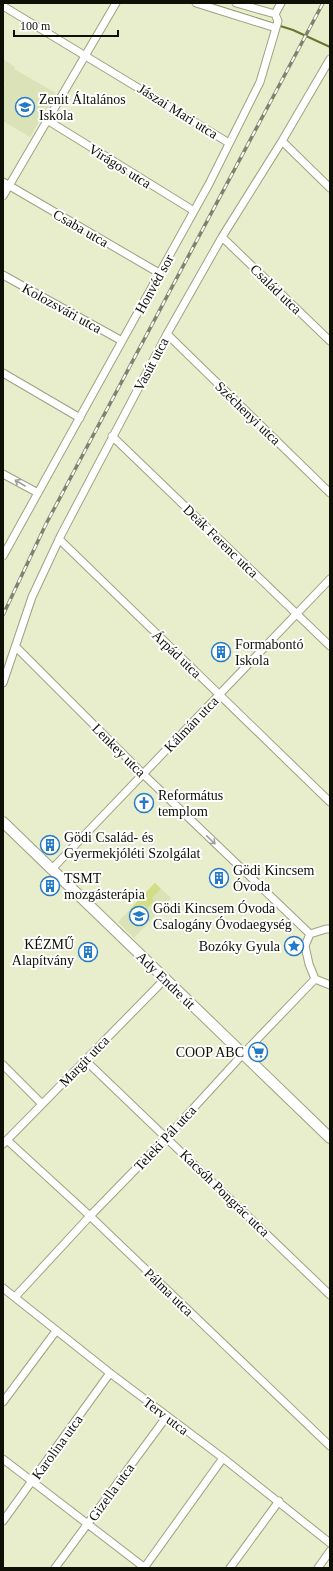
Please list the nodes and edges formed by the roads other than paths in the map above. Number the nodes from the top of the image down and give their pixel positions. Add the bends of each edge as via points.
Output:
1 (116, 3) edge
2 (196, 3) edge
3 (236, 3) edge
4 (281, 3) edge
5 (3, 6) edge
6 (276, 22) junction
7 (85, 55) junction
8 (330, 59) edge
9 (47, 120) junction
10 (282, 141) junction
11 (229, 143) junction
12 (6, 184) edge
13 (330, 188) edge
14 (3, 196) edge
15 (194, 211) junction
16 (222, 237) junction
17 (159, 274) junction
18 (3, 275) edge
19 (167, 334) junction
20 (122, 341) junction
21 (330, 341) edge
22 (3, 373) edge
23 (80, 418) junction
24 (112, 436) junction
25 (3, 474) edge
26 (38, 493) junction
27 (330, 493) edge
28 (59, 539) junction
29 (3, 556) edge
30 (330, 579) edge
31 (296, 614) junction
32 (330, 646) edge
33 (16, 647) junction
34 (3, 684) edge
35 (219, 694) junction
36 (142, 774) junction
37 (330, 802) edge
38 (3, 822) edge
39 (52, 869) junction
40 (330, 929) edge
41 (310, 934) junction
42 (165, 979) junction
43 (315, 979) junction
44 (330, 985) edge
45 (243, 1054) junction
46 (85, 1060) junction
47 (3, 1065) edge
48 (42, 1104) junction
49 (167, 1137) junction
50 (330, 1138) edge
51 (5, 1142) edge
52 (90, 1216) junction
53 (4, 1290) edge
54 (330, 1295) edge
55 (15, 1297) junction
56 (56, 1331) junction
57 (110, 1373) junction
58 (3, 1402) edge
59 (167, 1416) junction
60 (330, 1446) edge
61 (223, 1458) junction
62 (3, 1459) edge
63 (32, 1482) junction
64 (279, 1501) junction
65 (3, 1521) edge
66 (87, 1525) junction
67 (330, 1543) edge
68 (330, 1551) edge
69 (55, 1568) edge
70 (144, 1568) edge
71 (230, 1568) edge
72 (318, 1568) edge

1 - 7 street
2 - 6 street
3 - 6 street
4 - 6 street, Honvéd sor
5 - 7 street, Jászai Mari utca
6 - 11 street, Honvéd sor via 260,82
7 - 9 street
7 - 11 street, Jászai Mari utca
8 - 10 street, Vasút utca
9 - 12 street
9 - 15 street, Virágos utca
10 - 13 street
10 - 16 street, Vasút utca
11 - 15 street, Honvéd sor
12 - 14 street
12 - 17 street, Csaba utca
15 - 17 street, Honvéd sor
16 - 19 street, Vasút utca
16 - 21 street, Család utca
17 - 20 street, Honvéd sor
18 - 20 street, Kolozsvári utca
19 - 24 street, Vasút utca
19 - 27 street, Széchenyi utca
20 - 23 street, Honvéd sor
22 - 23 street
23 - 26 street, Honvéd sor
24 - 28 street, Vasút utca
24 - 31 street, Deák Ferenc utca
26 -> 25 street
26 - 29 street, Honvéd sor
28 - 33 street, Vasút utca via 32,597
28 - 35 street, Árpád utca
30 - 31 street, Kálmán utca
31 - 32 street, Deák Ferenc utca
31 - 35 street, Kálmán utca
33 - 34 street, Vasút utca
33 - 36 street, Lenkey utca
35 - 36 street, Kálmán utca
35 - 37 street, Árpád utca
36 - 39 street, Kálmán utca
36 -> 41 street, Lenkey utca
38 - 39 street, Ady Endre út
39 - 42 street, Ady Endre út
40 - 41 street
41 - 43 street via 306,946
42 - 45 street, Ady Endre út
42 - 46 street, Margit utca
43 - 44 street
43 - 45 street, Teleki Pál utca
45 - 49 street, Teleki Pál utca
45 - 50 street, Ady Endre út
46 - 48 street, Margit utca
46 - 49 street, Kacsóh Pongrác utca
47 - 48 street
48 - 51 street, Margit utca
49 - 52 street, Teleki Pál utca
49 - 54 street, Kacsóh Pongrác utca
51 - 52 street, Pálma utca
52 - 55 street, Teleki Pál utca
52 - 60 street, Pálma utca
53 - 55 street, Terv utca
55 - 56 street, Terv utca
56 - 57 street, Terv utca
56 - 58 street
57 - 59 street, Terv utca
57 - 63 street, Karolina utca
59 - 61 street, Terv utca
59 - 66 street, Gizella utca
61 - 64 street, Terv utca
61 - 70 street
62 - 63 street
63 - 65 street, Karolina utca
63 - 66 street
64 - 67 street, Terv utca
64 - 71 street
66 - 69 street, Gizella utca
66 - 70 street
68 - 72 street

